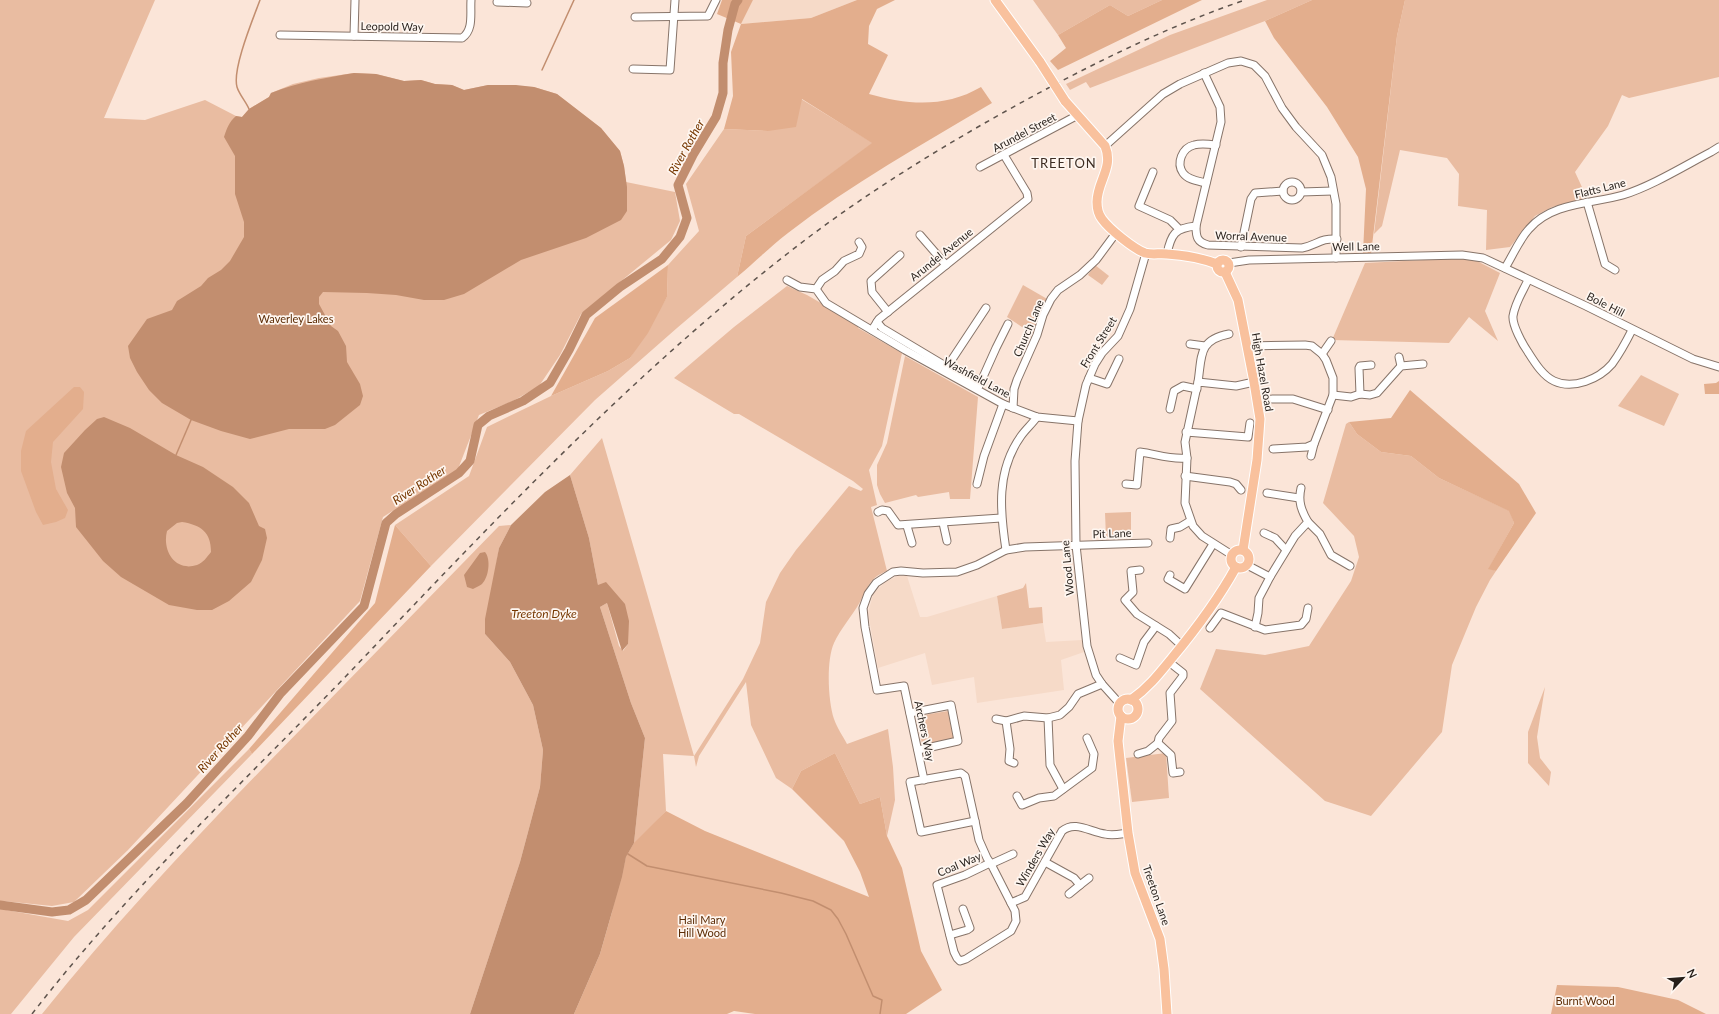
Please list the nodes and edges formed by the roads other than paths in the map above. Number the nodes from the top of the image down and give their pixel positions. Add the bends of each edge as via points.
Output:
1 (355, 0) edge
2 (471, 0) edge
3 (675, 0) edge
4 (716, 0) edge
5 (995, 0) edge
6 (514, 1) edge
7 (497, 2) dead end
8 (528, 3) dead end
9 (675, 16) junction
10 (635, 17) dead end
11 (280, 35) dead end
12 (354, 36) junction
13 (633, 69) dead end
14 (1204, 73) junction
15 (1078, 115) junction
16 (1216, 145) junction
17 (1105, 146) junction
18 (1719, 147) edge
19 (1004, 155) junction
20 (980, 167) dead end
21 (1153, 172) dead end
22 (1206, 183) junction
23 (1283, 191) junction
24 (1334, 191) junction
25 (1301, 192) junction
26 (1587, 202) junction
27 (1196, 226) junction
28 (1179, 229) junction
29 (1116, 233) junction
30 (920, 235) dead end
31 (1337, 239) junction
32 (859, 242) dead end
33 (1241, 247) junction
34 (1146, 253) junction
35 (1167, 254) junction
36 (900, 255) dead end
37 (1336, 258) junction
38 (1483, 258) joint
39 (1229, 263) junction
40 (1217, 264) junction
41 (946, 265) junction
42 (1505, 268) junction
43 (1615, 270) dead end
44 (1225, 272) junction
45 (787, 280) dead end
46 (1528, 280) junction
47 (816, 289) junction
48 (986, 308) dead end
49 (888, 312) junction
50 (877, 322) junction
51 (1008, 324) dead end
52 (872, 330) junction
53 (1632, 330) junction
54 (1229, 334) dead end
55 (1330, 341) dead end
56 (1190, 344) dead end
57 (1205, 346) junction
58 (1247, 346) junction
59 (1322, 354) junction
60 (1399, 357) dead end
61 (1119, 360) dead end
62 (1423, 364) dead end
63 (1371, 365) dead end
64 (1401, 366) junction
65 (947, 367) junction
66 (1719, 368) edge
67 (1089, 378) junction
68 (1254, 382) junction
69 (1197, 386) junction
70 (1360, 394) junction
71 (1333, 395) junction
72 (1272, 399) dead end
73 (1003, 404) junction
74 (1013, 408) junction
75 (1170, 409) dead end
76 (1328, 410) junction
77 (1037, 417) junction
78 (1078, 421) junction
79 (1250, 422) dead end
80 (1186, 432) junction
81 (1314, 444) junction
82 (1273, 449) dead end
83 (1311, 456) dead end
84 (1187, 458) junction
85 (1185, 476) junction
86 (977, 484) dead end
87 (1126, 484) dead end
88 (1301, 488) dead end
89 (1241, 490) dead end
90 (1267, 493) dead end
91 (1299, 498) junction
92 (878, 512) dead end
93 (1001, 518) junction
94 (1190, 521) junction
95 (1308, 522) junction
96 (943, 523) junction
97 (906, 526) junction
98 (1264, 533) dead end
99 (1170, 538) dead end
100 (947, 541) dead end
101 (1148, 543) dead end
102 (912, 544) dead end
103 (1213, 544) junction
104 (1076, 545) junction
105 (1006, 550) junction
106 (1243, 550) junction
107 (1286, 550) junction
108 (1232, 555) junction
109 (1247, 565) junction
110 (1236, 566) junction
111 (1350, 566) dead end
112 (1140, 570) dead end
113 (1170, 575) dead end
114 (1270, 577) junction
115 (1308, 608) dead end
116 (1156, 626) junction
117 (1255, 627) junction
118 (1210, 628) dead end
119 (1182, 646) junction
120 (1120, 658) dead end
121 (1169, 662) junction
122 (1102, 684) junction
123 (904, 686) joint
124 (1146, 690) junction
125 (1131, 700) junction
126 (1120, 704) junction
127 (1138, 708) junction
128 (910, 713) junction
129 (1126, 717) junction
130 (1048, 718) junction
131 (996, 719) dead end
132 (1006, 721) junction
133 (1087, 738) dead end
134 (1158, 743) junction
135 (918, 750) junction
136 (1138, 754) dead end
137 (1009, 763) dead end
138 (1180, 772) dead end
139 (924, 780) junction
140 (1063, 789) junction
141 (1018, 796) dead end
142 (975, 822) junction
143 (1128, 833) junction
144 (1014, 854) dead end
145 (1045, 862) junction
146 (991, 864) junction
147 (1089, 878) dead end
148 (1080, 885) junction
149 (1069, 894) dead end
150 (1011, 903) junction
151 (963, 909) dead end
152 (950, 935) junction
153 (1167, 1014) edge

1 - 12 street
2 - 12 street, Leopold Way via 470,28 462,38
3 - 9 street
4 - 9 street via 708,16
5 - 15 main road, bridge via 1040,62 1065,102
6 - 7 street
6 - 8 street
9 - 10 street
9 - 13 street via 670,70
11 - 12 street, Leopold Way
14 - 16 street via 1222,114
14 - 17 street via 1163,94
14 - 24 street via 1235,61 1248,63 1259,69 1292,122 1322,155
15 - 17 main road
15 - 19 street, Arundel Street
16 - 22 street
16 - 22 street via 1192,145 1181,155 1180,166 1183,174
17 - 29 main road via 1108,165 1097,195 1097,209 1103,221
18 - 26 street, Flatts Lane via 1623,195
19 - 20 street, Arundel Street
19 - 41 street, Arundel Avenue via 1028,199
21 - 28 street via 1139,206 1170,220
22 - 27 street
23 - 25 street via 1285,186 1292,182 1298,184
23 - 25 street via 1285,197 1294,201 1299,198
23 - 33 street via 1255,193 1251,199
24 - 25 street
24 - 31 street
26 - 42 street, Flatts Lane via 1558,210 1542,218 1530,228
26 - 43 street via 1605,264
27 - 28 street
27 - 33 street, Worral Avenue via 1201,244
28 - 35 street via 1170,241
29 - 34 main road
29 - 74 street, Church Lane via 1096,260 1058,290 1051,299 1017,380
30 - 41 street
31 - 33 street, Worral Avenue via 1326,238 1302,248
31 - 37 street
32 - 47 street via 862,247 859,254 844,261 822,280
34 - 35 main road
34 - 67 street, Front Street via 1130,309 1118,336 1102,353
35 - 40 main road via 1197,257
36 - 49 street via 871,281 872,292
37 - 38 street, Well Lane via 1462,255
37 - 39 street, Well Lane via 1249,260
38 - 42 street, Bole Hill
39 - 40 main road via 1222,259
39 - 44 main road via 1229,268
40 - 44 main road via 1220,271
41 - 49 street, Arundel Avenue
42 - 46 street, Bole Hill
44 - 58 main road, High Hazel Road via 1238,300
45 - 47 street via 800,288
46 - 53 street, Bole Hill
46 - 53 street via 1516,304 1513,318 1526,350 1540,370 1554,381 1566,385 1595,378 1621,351
47 - 52 street, Washfield Lane via 826,303
48 - 65 street
49 - 50 street, Arundel Avenue
50 - 52 street, Arundel Avenue
50 - 65 street via 882,328
51 - 65 street via 979,386
52 - 73 street, Washfield Lane
53 - 66 street, Bole Hill via 1693,359
54 - 57 street via 1211,339
55 - 59 street
56 - 57 street
57 - 69 street
58 - 59 street via 1305,345 1312,346
58 - 68 main road, High Hazel Road
59 - 71 street via 1333,378
60 - 64 street
61 - 67 street via 1107,384
62 - 64 street
63 - 70 street via 1359,368
64 - 70 street via 1376,393
67 - 78 street, Front Street
68 - 69 street via 1236,386
68 - 106 main road, High Hazel Road via 1260,433
69 - 75 street via 1183,386 1174,391
69 - 80 street
70 - 71 street via 1351,397
71 - 76 street
72 - 76 street via 1293,399
73 - 74 street, Washfield Lane
73 - 86 street
74 - 77 street, Washfield Lane
76 - 81 street
77 - 78 street, Washfield Lane
77 - 93 street via 1021,436 1006,465 1001,487
78 - 104 street, Wood Lane via 1074,486
79 - 80 street via 1248,437
80 - 84 street
81 - 82 street via 1307,447
81 - 83 street
84 - 85 street
84 - 87 street via 1170,459 1140,452 1137,489
85 - 89 street via 1230,482
85 - 94 street via 1185,503
88 - 91 street
90 - 91 street
91 - 95 street via 1302,513
92 - 97 street via 888,511 898,525
93 - 96 street
93 - 105 street
94 - 99 street via 1180,528 1171,529
94 - 103 street via 1202,536
95 - 107 street
95 - 111 street via 1320,534 1331,556
96 - 97 street
96 - 100 street
97 - 102 street
98 - 107 street via 1275,538
101 - 104 street, Pit Lane
103 - 108 street
103 - 113 street via 1188,591 1168,579
104 - 105 street, Pit Lane
104 - 122 street, Wood Lane via 1087,646 1092,665
105 - 123 street, Pit Lane via 957,572 893,572 876,583 868,594 863,608 877,690
106 - 108 main road via 1238,550
106 - 109 main road via 1249,556
107 - 114 street
108 - 110 main road
109 - 110 main road
109 - 114 street
110 - 119 main road via 1218,598
112 - 116 street via 1131,571 1133,592 1125,600 1137,614
114 - 117 street via 1259,598
115 - 117 street via 1306,619 1301,625 1265,630
116 - 119 street
116 - 120 street via 1144,642 1136,664
117 - 118 street via 1221,613
119 - 121 main road
121 - 124 main road
121 - 134 street via 1183,673 1183,676 1170,693 1172,721
122 - 126 street, Wood Lane
122 - 130 street via 1078,694 1065,711
123 - 128 street, Archers Way
124 - 125 main road
124 - 127 main road
125 - 126 main road via 1125,700
125 - 127 main road
126 - 129 main road via 1118,710
127 - 129 main road via 1136,715
128 - 135 street, Archers Way
128 - 135 street via 951,706 958,741
129 - 143 main road, Treeton Lane via 1118,748
130 - 132 street via 1024,716
130 - 140 street via 1050,765
131 - 132 street
132 - 137 street
133 - 140 street via 1094,754 1092,768
134 - 136 street via 1148,751
134 - 138 street via 1171,755 1173,773
135 - 139 street, Archers Way
139 - 142 street via 964,774
139 - 142 street via 910,782 921,832
140 - 141 street via 1054,796 1039,798 1022,805
142 - 146 street via 979,840
143 - 145 street, Winders Way via 1115,835 1078,826 1067,827 1062,831
143 - 153 main road, Treeton Lane via 1135,873 1160,939
144 - 146 street, Coal Way
145 - 148 street via 1074,878
145 - 150 street, Winders Way via 1025,897
146 - 150 street
146 - 152 street, Coal Way via 937,885
147 - 148 street
148 - 149 street
150 - 152 street via 1016,921 1011,931 966,959 960,961 956,958
151 - 152 street via 970,928

